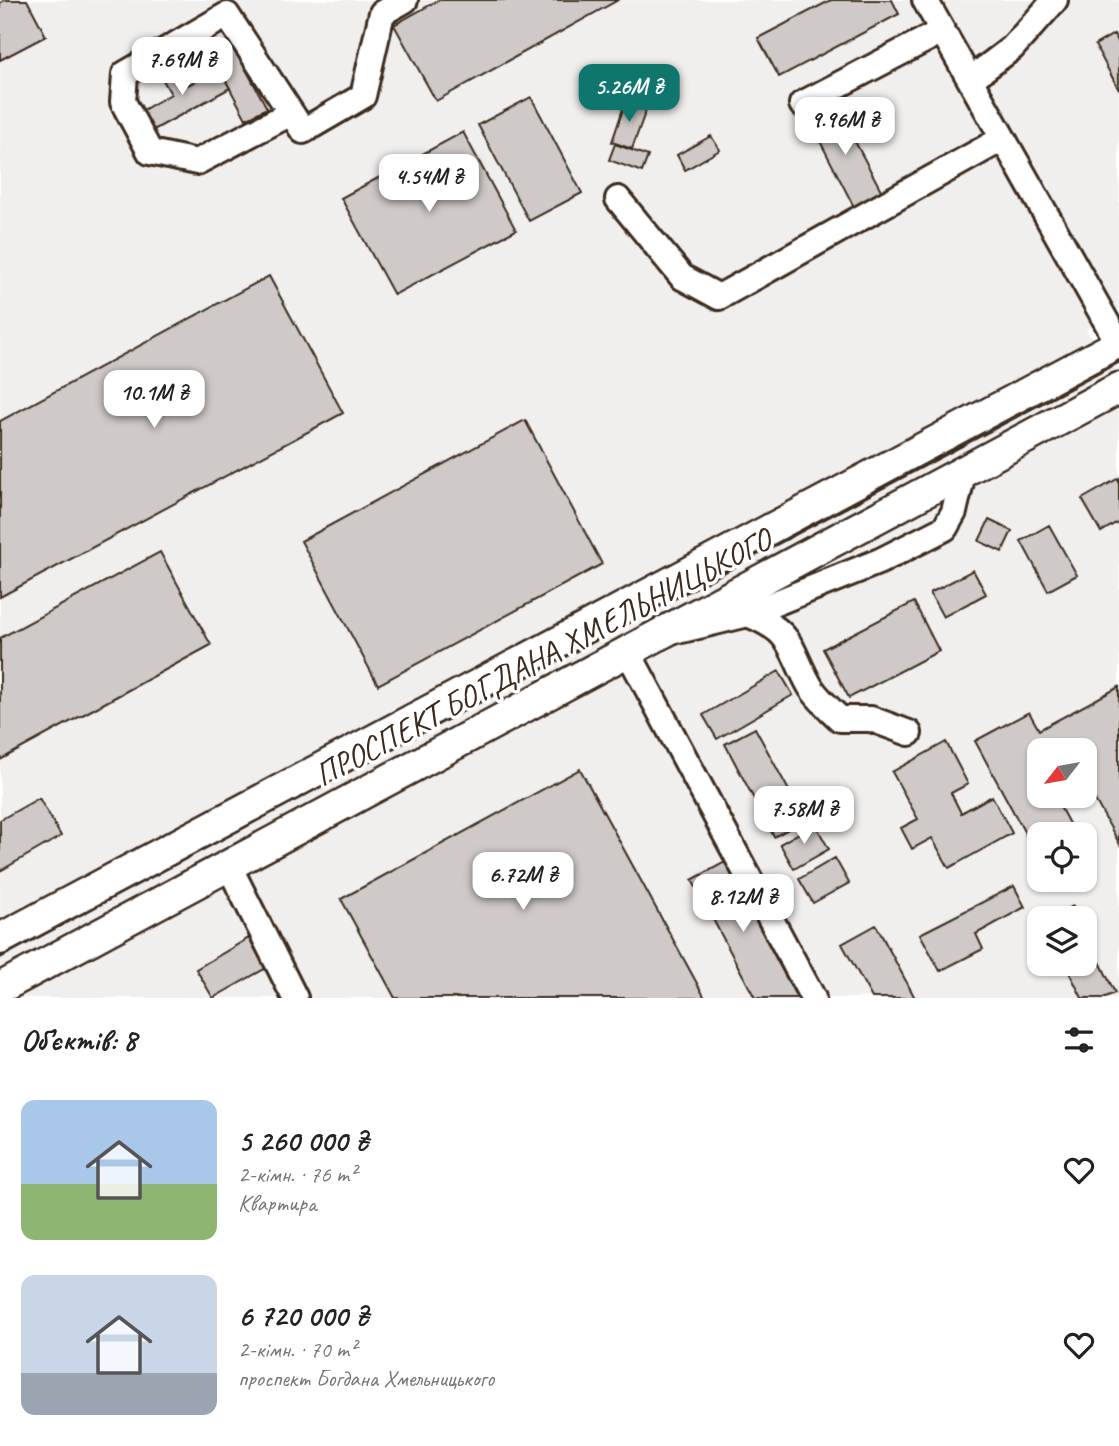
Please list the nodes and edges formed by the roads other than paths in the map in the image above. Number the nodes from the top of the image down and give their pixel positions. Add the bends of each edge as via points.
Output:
1 (405, 0) edge
2 (925, 0) edge
3 (1055, 0) edge
4 (942, 31) junction
5 (970, 80) junction
6 (802, 104) dead end
7 (291, 113) junction
8 (1002, 139) junction
9 (618, 199) dead end
10 (1119, 344) edge
11 (1119, 388) edge
12 (962, 473) junction
13 (748, 614) junction
14 (658, 636) junction
15 (628, 652) junction
16 (909, 733) dead end
17 (228, 864) junction
18 (0, 939) edge
19 (0, 988) edge
20 (295, 998) edge
21 (813, 998) edge

1 - 7 lane via 382,13 363,96 303,131
2 - 4 lane
3 - 5 lane via 1012,48
4 - 5 lane
4 - 6 lane
5 - 8 lane
7 - 7 lane via 227,15 125,74 123,102 150,152 197,162
8 - 9 lane via 719,297 682,277
8 - 10 lane
10 - 18 main road, ПРОСПЕКТ БОГДАНА ХМЕЛЬНИЦЬКОГО
11 - 12 main road, ПРОСПЕКТ БОГДАНА ХМЕЛЬНИЦЬКОГО
12 - 13 lane via 954,512 945,528 880,561
12 - 14 main road, ПРОСПЕКТ БОГДАНА ХМЕЛЬНИЦЬКОГО
13 - 14 lane
13 - 16 lane via 771,623 785,637 811,688 840,719 871,719
14 - 15 main road, ПРОСПЕКТ БОГДАНА ХМЕЛЬНИЦЬКОГО
15 - 17 main road, ПРОСПЕКТ БОГДАНА ХМЕЛЬНИЦЬКОГО
15 - 21 lane
17 - 19 main road, ПРОСПЕКТ БОГДАНА ХМЕЛЬНИЦЬКОГО
17 - 20 lane

